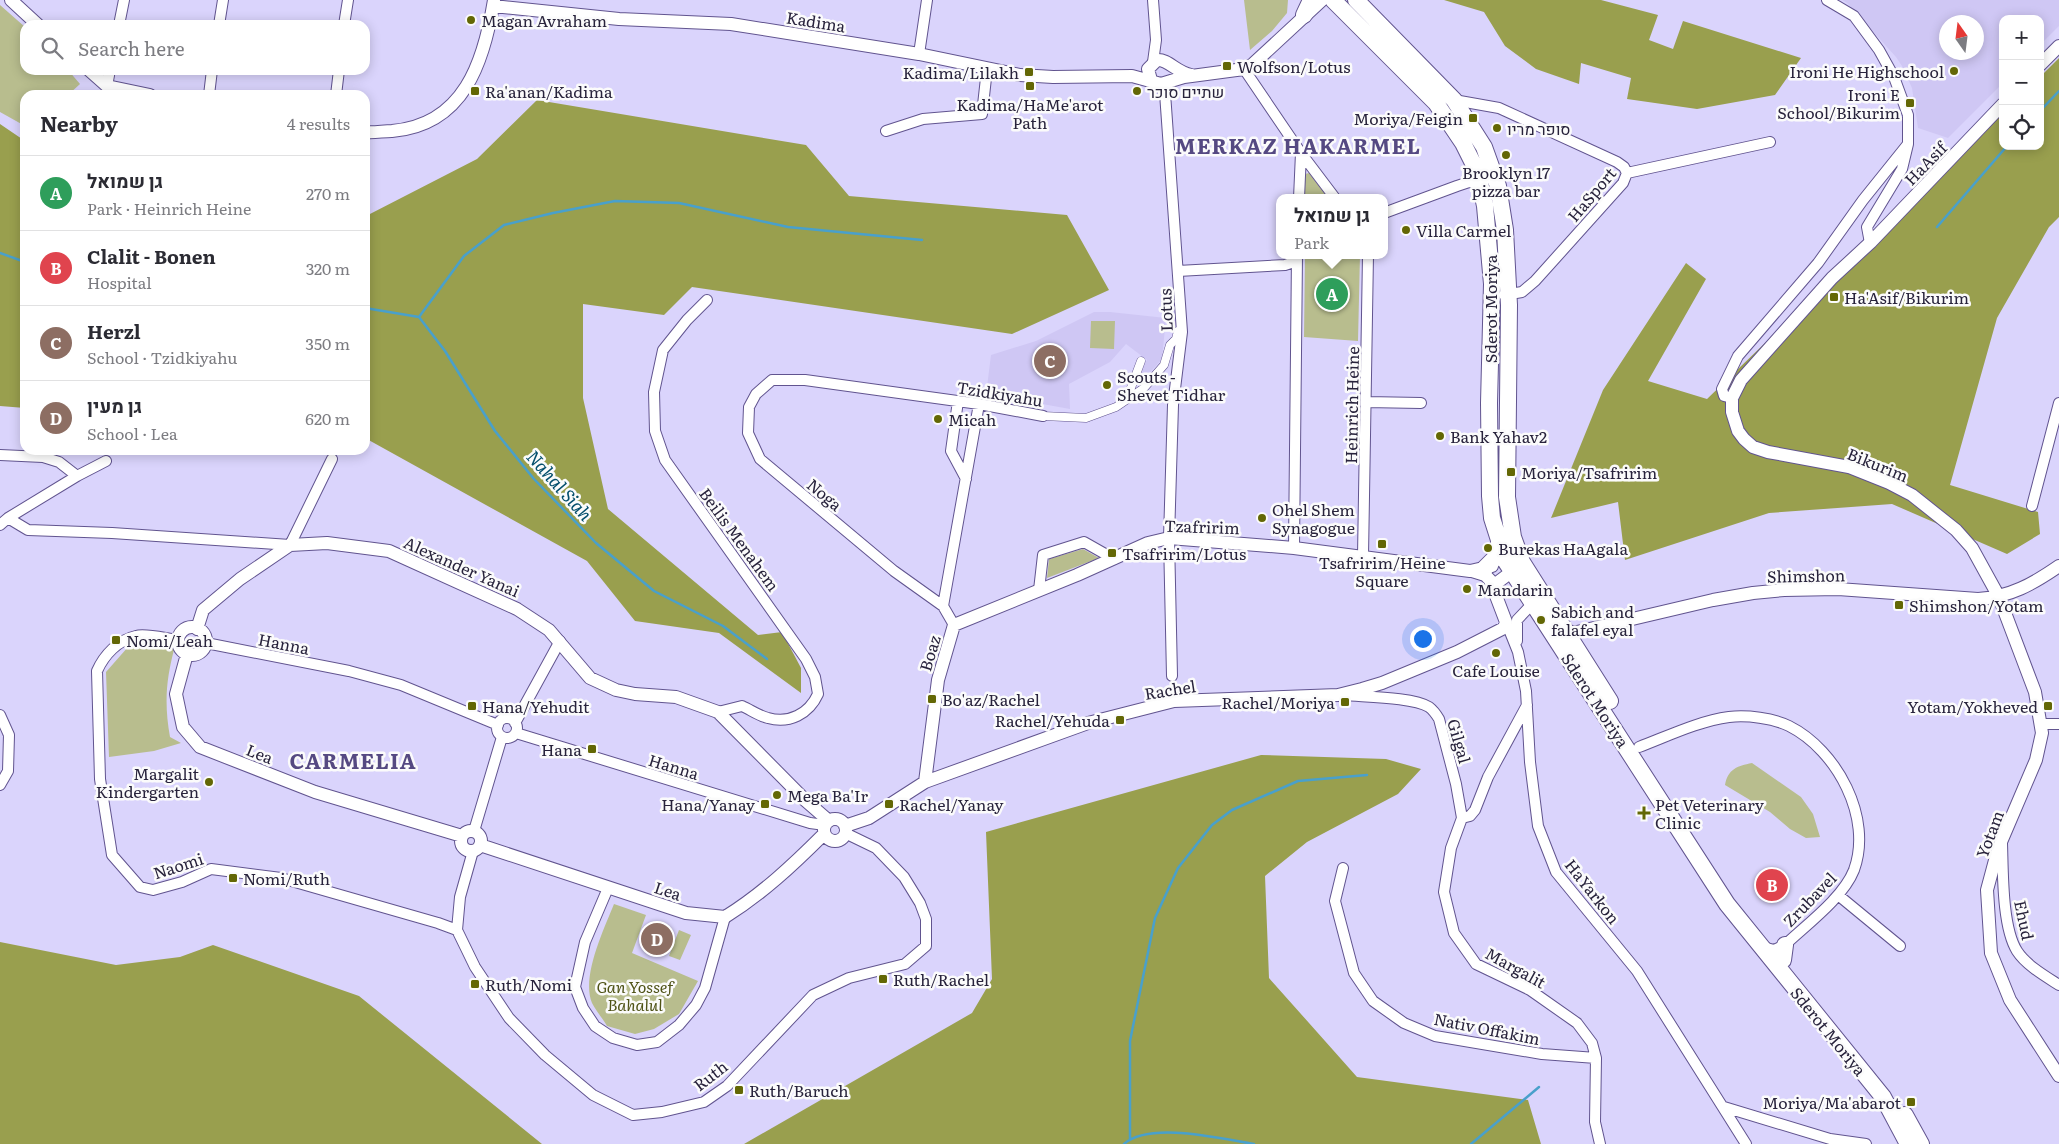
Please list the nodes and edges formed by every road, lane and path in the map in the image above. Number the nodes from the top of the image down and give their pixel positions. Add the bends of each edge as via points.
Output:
1 (11, 0) edge
2 (124, 0) edge
3 (223, 0) edge
4 (348, 0) edge
5 (927, 0) edge
6 (1153, 0) edge
7 (1311, 0) edge
8 (1322, 0) edge
9 (1333, 0) edge
10 (1356, 0) edge
11 (1828, 0) edge
12 (493, 3) edge
13 (1304, 16) junction
14 (33, 20) edge
15 (120, 20) edge
16 (220, 20) edge
17 (345, 20) edge
18 (2059, 46) edge
19 (919, 54) junction
20 (2044, 61) edge
21 (988, 69) junction
22 (1244, 69) junction
23 (1159, 72) junction
24 (95, 75) edge
25 (109, 75) edge
26 (211, 75) edge
27 (338, 75) edge
28 (107, 86) junction
29 (126, 90) edge
30 (210, 90) edge
31 (337, 90) edge
32 (1454, 100) junction
33 (2002, 105) edge
34 (886, 131) dead end
35 (370, 132) edge
36 (1770, 142) dead end
37 (1908, 144) junction
38 (1300, 153) junction
39 (1627, 173) junction
40 (1481, 183) junction
41 (1299, 194) edge
42 (1332, 194) edge
43 (1388, 212) edge
44 (1870, 243) junction
45 (1295, 259) edge
46 (1297, 259) edge
47 (1368, 259) edge
48 (1178, 271) junction
49 (1492, 284) junction
50 (1508, 296) junction
51 (707, 300) dead end
52 (1182, 332) junction
53 (1142, 361) dead end
54 (1135, 377) junction
55 (772, 380) joint
56 (1146, 380) dead end
57 (1732, 398) junction
58 (958, 401) junction
59 (1366, 402) junction
60 (1420, 403) dead end
61 (979, 404) junction
62 (2059, 404) edge
63 (1043, 416) joint
64 (1079, 418) junction
65 (0, 455) edge
66 (332, 459) dead end
67 (106, 461) dead end
68 (77, 476) junction
69 (966, 479) junction
70 (2032, 506) dead end
71 (8, 518) junction
72 (0, 525) edge
73 (1169, 538) junction
74 (1499, 542) junction
75 (290, 545) junction
76 (1294, 548) junction
77 (1363, 556) junction
78 (1114, 559) junction
79 (1514, 565) junction
80 (2059, 566) edge
81 (1477, 569) junction
82 (1992, 582) junction
83 (2035, 583) junction
84 (1039, 590) junction
85 (2015, 592) junction
86 (1495, 594) junction
87 (1999, 597) junction
88 (1978, 599) junction
89 (1533, 603) junction
90 (944, 606) junction
91 (2007, 618) junction
92 (1506, 622) junction
93 (954, 625) junction
94 (197, 629) junction
95 (1550, 630) junction
96 (1567, 634) junction
97 (178, 640) junction
98 (560, 641) junction
99 (206, 642) junction
100 (1518, 652) junction
101 (187, 654) junction
102 (1172, 676) dead end
103 (1338, 695) junction
104 (1527, 704) junction
105 (718, 712) junction
106 (0, 715) edge
107 (2041, 724) junction
108 (2059, 724) edge
109 (498, 725) junction
110 (515, 728) junction
111 (502, 737) junction
112 (1639, 747) junction
113 (925, 782) junction
114 (0, 785) edge
115 (1462, 818) junction
116 (826, 827) junction
117 (845, 830) junction
118 (468, 833) junction
119 (2002, 841) junction
120 (477, 848) junction
121 (1343, 868) dead end
122 (608, 888) junction
123 (1838, 895) junction
124 (725, 917) junction
125 (457, 930) junction
126 (1758, 944) junction
127 (1900, 946) dead end
128 (1780, 952) junction
129 (2059, 985) edge
130 (1596, 1058) junction
131 (2059, 1076) edge
132 (1724, 1107) junction
133 (1600, 1144) edge
134 (1746, 1144) edge
135 (1866, 1144) edge
136 (1908, 1144) edge
137 (1921, 1144) edge

1 - 14 street
2 - 15 street
3 - 16 street
4 - 17 street
5 - 19 street
6 - 23 street
7 - 13 main road
8 - 13 street
9 - 40 main road, Sderot Moriya via 1436,104 1463,143
10 - 32 main road, Sderot Moriya
11 - 37 street via 1854,16 1888,64 1908,115
12 - 19 street, Kadima via 619,19 731,24
12 - 35 street via 479,62 471,81 447,111 426,123 401,130
13 - 22 street
18 - 20 street
19 - 21 street, Kadima
21 - 23 street, Kadima via 1053,77 1132,76
21 - 34 street via 982,114 923,119
22 - 23 street via 1193,75
22 - 38 street
23 - 48 street, Lotus via 1165,92
24 - 28 street
25 - 28 street
26 - 30 street
27 - 31 street
28 - 29 street
32 - 39 street via 1499,108 1617,162
32 - 50 main road, Sderot Moriya via 1484,147 1498,186 1505,230
33 - 44 street, HaAsif
36 - 39 street, HaSport
37 - 44 street via 1899,176 1867,227
37 - 57 street, Bikurim via 1818,262 1738,356 1722,389 1724,396
38 - 41 street
38 - 42 street
39 - 50 street, HaSport via 1623,183 1535,281 1522,292
40 - 43 street via 1457,186
40 - 49 main road, Sderot Moriya
44 - 57 street via 1832,278 1772,344 1741,380
45 - 48 street via 1284,265
46 - 76 street
47 - 59 street, Heinrich Heine
48 - 52 street, Lotus
49 - 50 street via 1498,292
49 - 74 main road, Sderot Moriya via 1490,476 1492,518
50 - 79 main road, Sderot Moriya via 1506,488
51 - 105 street, Beilis Menahem via 663,350 654,392 655,431 664,460 806,658 815,677 818,694 806,711 790,720 768,718 742,706
52 - 64 street, Tzidkiyahu via 1178,331 1164,365 1144,388 1116,407
52 - 73 street, Lotus via 1173,405
53 - 54 street
54 - 56 street
54 - 64 street via 1129,393
55 - 58 street, Tzidkiyahu via 805,380
55 - 90 street, Noga via 756,394 750,407 748,433 760,459 894,571
57 - 82 street, Bikurim via 1738,432 1754,447 1849,467 1912,495 1956,530 1972,548
58 - 61 street, Tzidkiyahu
58 - 69 street via 951,451
59 - 60 street
59 - 77 street, Heinrich Heine
61 - 63 street, Tzidkiyahu
61 - 69 street
62 - 70 street
63 - 64 street, Tzidkiyahu
65 - 68 street via 43,456 59,462
66 - 75 street
67 - 68 street
68 - 71 street
69 - 90 street
71 - 72 street
71 - 75 street, Alexander Yanai via 28,530
73 - 76 street, Tzafririm
73 - 78 street, Tzafririm via 1148,543
73 - 102 street, Lotus
74 - 79 main road, Sderot Moriya
74 - 81 main road via 1497,556
75 - 94 street via 240,579 203,610
75 - 98 street, Alexander Yanai via 326,544 389,551 517,608
76 - 77 street, Tzafririm
77 - 81 street, Tzafririm
78 - 84 street, Tzafririm
78 - 84 street via 1084,542 1043,555
79 - 81 street, Tzafririm
79 - 86 street via 1498,582
79 - 89 main road, Sderot Moriya
79 - 96 main road, Sderot Moriya
80 - 83 street, Shimshon
81 - 86 street via 1488,578
82 - 83 street via 2018,587
82 - 87 street, Bikurim
82 - 88 street via 1990,592
83 - 85 street, Shimshon
84 - 93 street, Tzafririm
85 - 87 street, Shimshon
85 - 91 street
86 - 92 street
87 - 88 street, Shimshon
87 - 91 street, Yotam
88 - 91 street via 1998,607
88 - 96 street, Shimshon via 1838,589 1784,590 1713,600
89 - 95 main road, Sderot Moriya
89 - 100 street via 1518,620
90 - 93 street, Boaz
91 - 107 street, Yotam via 2035,692
92 - 100 street, HaYarkon
92 - 103 street, Rachel via 1502,630 1457,652 1382,683
93 - 113 street, Boaz via 938,680
94 - 97 street via 185,630
94 - 99 street via 204,634
95 - 96 street, Shimshon
95 - 126 main road, Sderot Moriya via 1727,904
96 - 112 main road, Sderot Moriya
97 - 101 street via 180,648
97 - 125 street, Naomi via 137,635 122,641 102,660 97,671 100,779 112,855 140,887 153,890 211,869 281,878
98 - 105 street, Alexander Yanai via 590,678 616,690 676,697
98 - 110 street
99 - 101 street via 199,653
99 - 109 street, Hanna via 401,685
100 - 104 street, HaYarkon
101 - 118 street, Lea via 176,694 183,727 200,747 315,792
103 - 113 street, Rachel via 1174,701 1088,723
103 - 115 street, Gilgal via 1414,702 1432,709 1439,719
104 - 115 street, Margalit via 1488,777 1475,810
104 - 132 street, HaYarkon via 1538,826 1556,872 1637,971
105 - 116 street, Alexander Yanai via 806,801
106 - 114 street via 9,736 8,771
107 - 108 street
107 - 119 street, Yotam via 2036,760
109 - 110 street via 504,719 510,719
109 - 111 street via 498,733
110 - 111 street via 511,737
110 - 116 street, Hanna via 662,778
111 - 118 street
112 - 123 street, Zrubavel via 1729,717 1762,719 1787,725 1807,737 1843,781 1854,805 1859,827 1859,847 1853,872
112 - 128 main road, Sderot Moriya via 1732,895
113 - 117 street, Rachel
115 - 130 street, Margalit via 1451,848 1444,892 1454,932 1476,964 1530,990 1578,1022 1592,1043
116 - 117 street via 840,820
116 - 117 street, Rachel via 830,840 837,841
116 - 124 street via 788,869
117 - 125 street, Ruth via 876,848 904,877 926,919 926,946 905,964 849,978 812,995 727,1086 704,1102 633,1115 593,1095 545,1055 509,1018 475,966
118 - 120 street via 480,837
118 - 120 street via 462,845 466,850
119 - 129 street, Ehud via 2007,923 2017,951 2035,969
119 - 131 street, Yotam via 1987,890 1991,952 2010,1000
120 - 122 street, Lea
120 - 125 street via 460,897
121 - 130 street, Nativ Offakim via 1335,901 1337,910 1354,973 1373,1001 1404,1023 1435,1036
122 - 124 street, Lea via 686,913
122 - 124 street via 585,942 575,987 595,1026 613,1038 637,1045 657,1042 696,1005 705,988
123 - 127 street
123 - 128 street, Zrubavel
126 - 128 street
126 - 136 main road, Sderot Moriya via 1883,1097
128 - 137 main road, Sderot Moriya via 1891,1093
130 - 133 street, Margalit via 1595,1122
132 - 134 street, HaYarkon
132 - 135 street via 1830,1139

